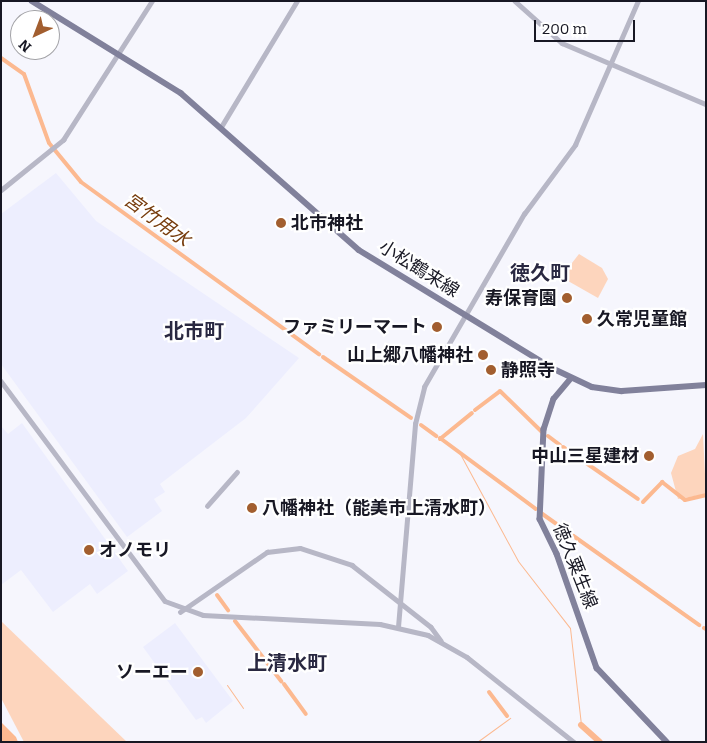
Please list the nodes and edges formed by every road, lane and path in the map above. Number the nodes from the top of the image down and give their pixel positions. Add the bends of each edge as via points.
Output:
1 (32, 1) edge
2 (152, 1) edge
3 (296, 1) edge
4 (515, 1) edge
5 (638, 1) edge
6 (121, 55) junction
7 (611, 64) junction
8 (706, 104) edge
9 (221, 127) junction
10 (1, 190) edge
11 (463, 314) junction
12 (571, 378) junction
13 (1, 381) edge
14 (706, 385) edge
15 (237, 472) dead end
16 (207, 506) dead end
17 (400, 602) junction
18 (181, 612) junction
19 (398, 627) junction
20 (440, 641) junction
21 (574, 742) edge
22 (667, 742) edge

1 - 6 main road, 小松鶴来線
2 - 6 street
3 - 9 street
4 - 7 street via 556,40
5 - 7 street
6 - 9 main road, 小松鶴来線 via 181,93
6 - 10 street via 55,149
7 - 8 street
7 - 11 street via 575,145 528,206
9 - 11 main road, 小松鶴来線 via 359,250
11 - 12 main road, 小松鶴来線
11 - 17 street via 433,365 419,400
12 - 14 main road, 小松鶴来線 via 592,387 622,390
12 - 22 main road, 徳久粟生線 via 554,399 544,429 540,510 597,668
13 - 18 street via 156,592
15 - 16 street
17 - 18 street via 345,561 284,547 259,556
17 - 19 street
17 - 20 street
18 - 19 street
19 - 20 street
20 - 21 street

